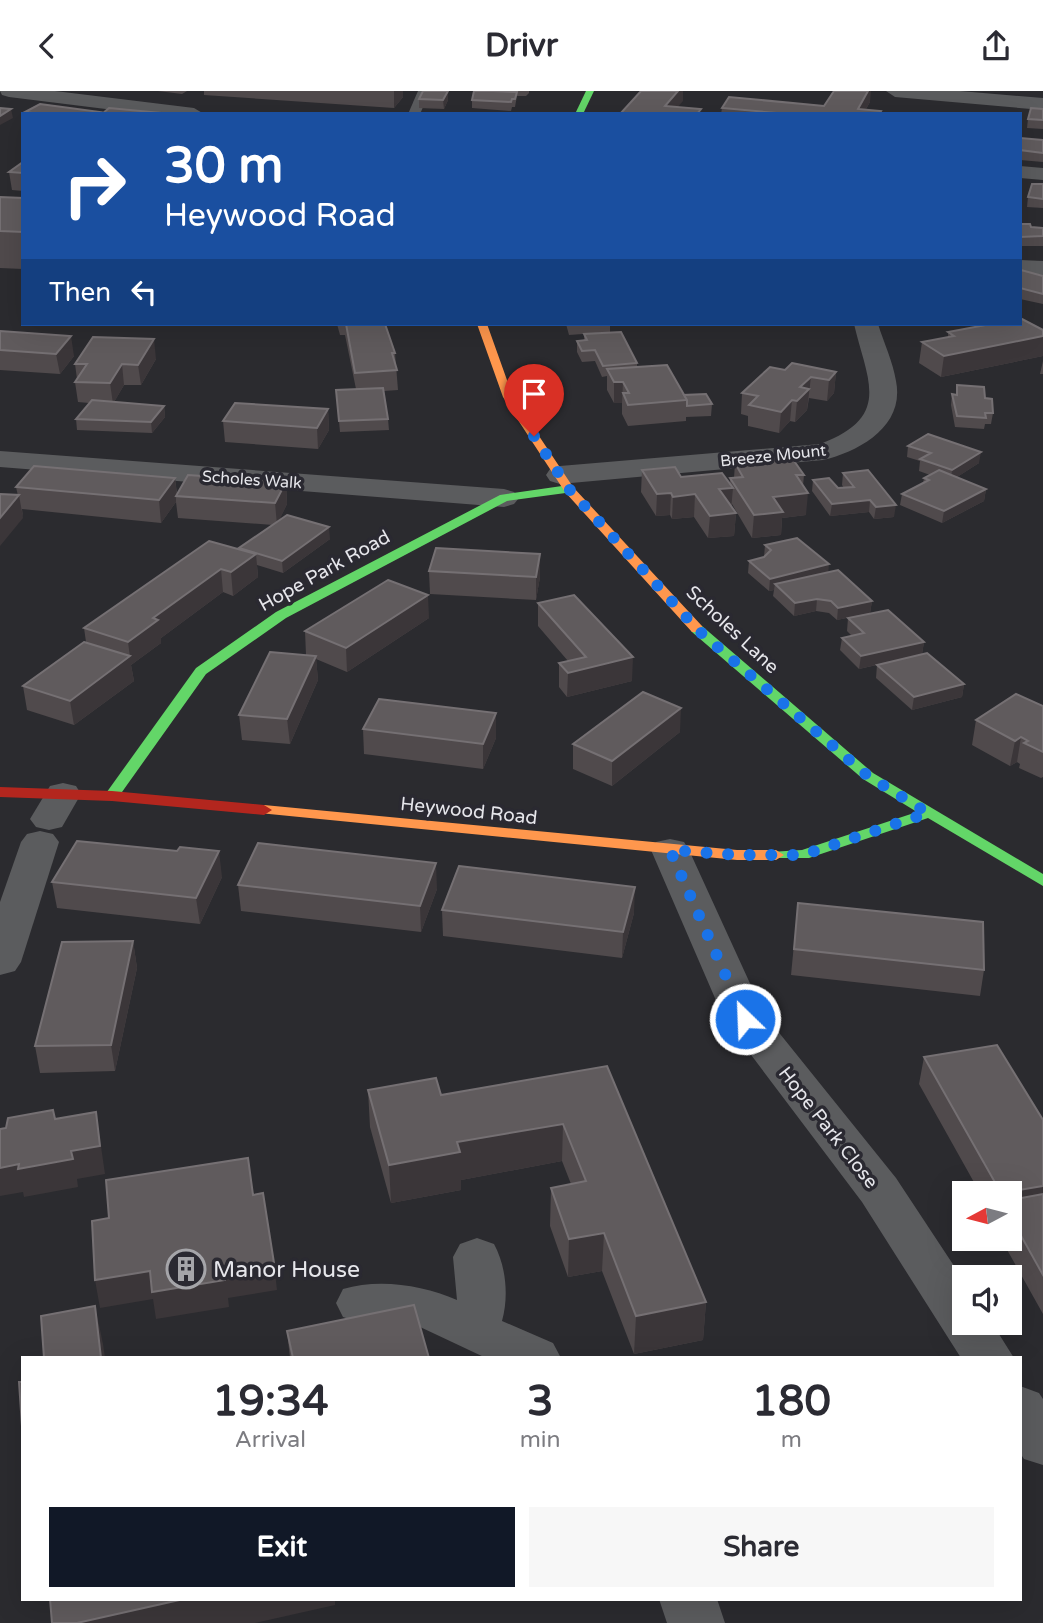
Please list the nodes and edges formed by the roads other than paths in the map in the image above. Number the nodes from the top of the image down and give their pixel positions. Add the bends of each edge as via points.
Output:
1 (9, 91) edge
2 (424, 91) edge
3 (590, 91) edge
4 (895, 91) edge
5 (36, 93) edge
6 (933, 95) junction
7 (1042, 103) edge
8 (179, 112) edge
9 (415, 112) edge
10 (580, 112) edge
11 (923, 112) edge
12 (1022, 172) edge
13 (1043, 174) edge
14 (1022, 267) edge
15 (1043, 268) edge
16 (483, 326) edge
17 (867, 326) edge
18 (0, 460) edge
19 (564, 482) junction
20 (537, 493) joint
21 (504, 498) junction
22 (0, 792) edge
23 (112, 796) junction
24 (928, 813) junction
25 (51, 819) junction
26 (670, 850) junction
27 (1043, 881) edge
28 (0, 962) edge
29 (477, 1257) dead end
30 (952, 1302) edge
31 (361, 1303) dead end
32 (475, 1329) junction
33 (973, 1335) edge
34 (531, 1356) edge
35 (987, 1356) edge
36 (1022, 1411) edge
37 (1043, 1443) edge
38 (689, 1601) edge
39 (696, 1623) edge

1 - 5 street
2 - 9 lane
3 - 10 street
4 - 6 street
5 - 8 street
6 - 7 street
6 - 11 street
12 - 13 street
14 - 15 street
16 - 19 street, Scholes Lane via 508,397
17 - 19 street, Breeze Mount via 884,385 885,407 871,426 842,446 823,452
18 - 21 street, Scholes Walk
19 - 20 street, Breeze Mount
19 - 24 street, Scholes Lane via 699,631 868,776
20 - 21 street, Hope Park Road
21 - 23 street, Hope Park Road via 281,615 201,671
22 - 25 street, Heywood Road
23 - 25 street, Heywood Road
23 - 26 street, Heywood Road
24 - 26 street, Heywood Road via 803,855
24 - 27 street, Scholes Lane
25 - 28 street
26 - 30 street, Hope Park Close via 745,1019 879,1190
29 - 32 street via 482,1303
31 - 32 street via 424,1307
32 - 34 street
33 - 35 street, Hope Park Close
36 - 37 street
38 - 39 street

